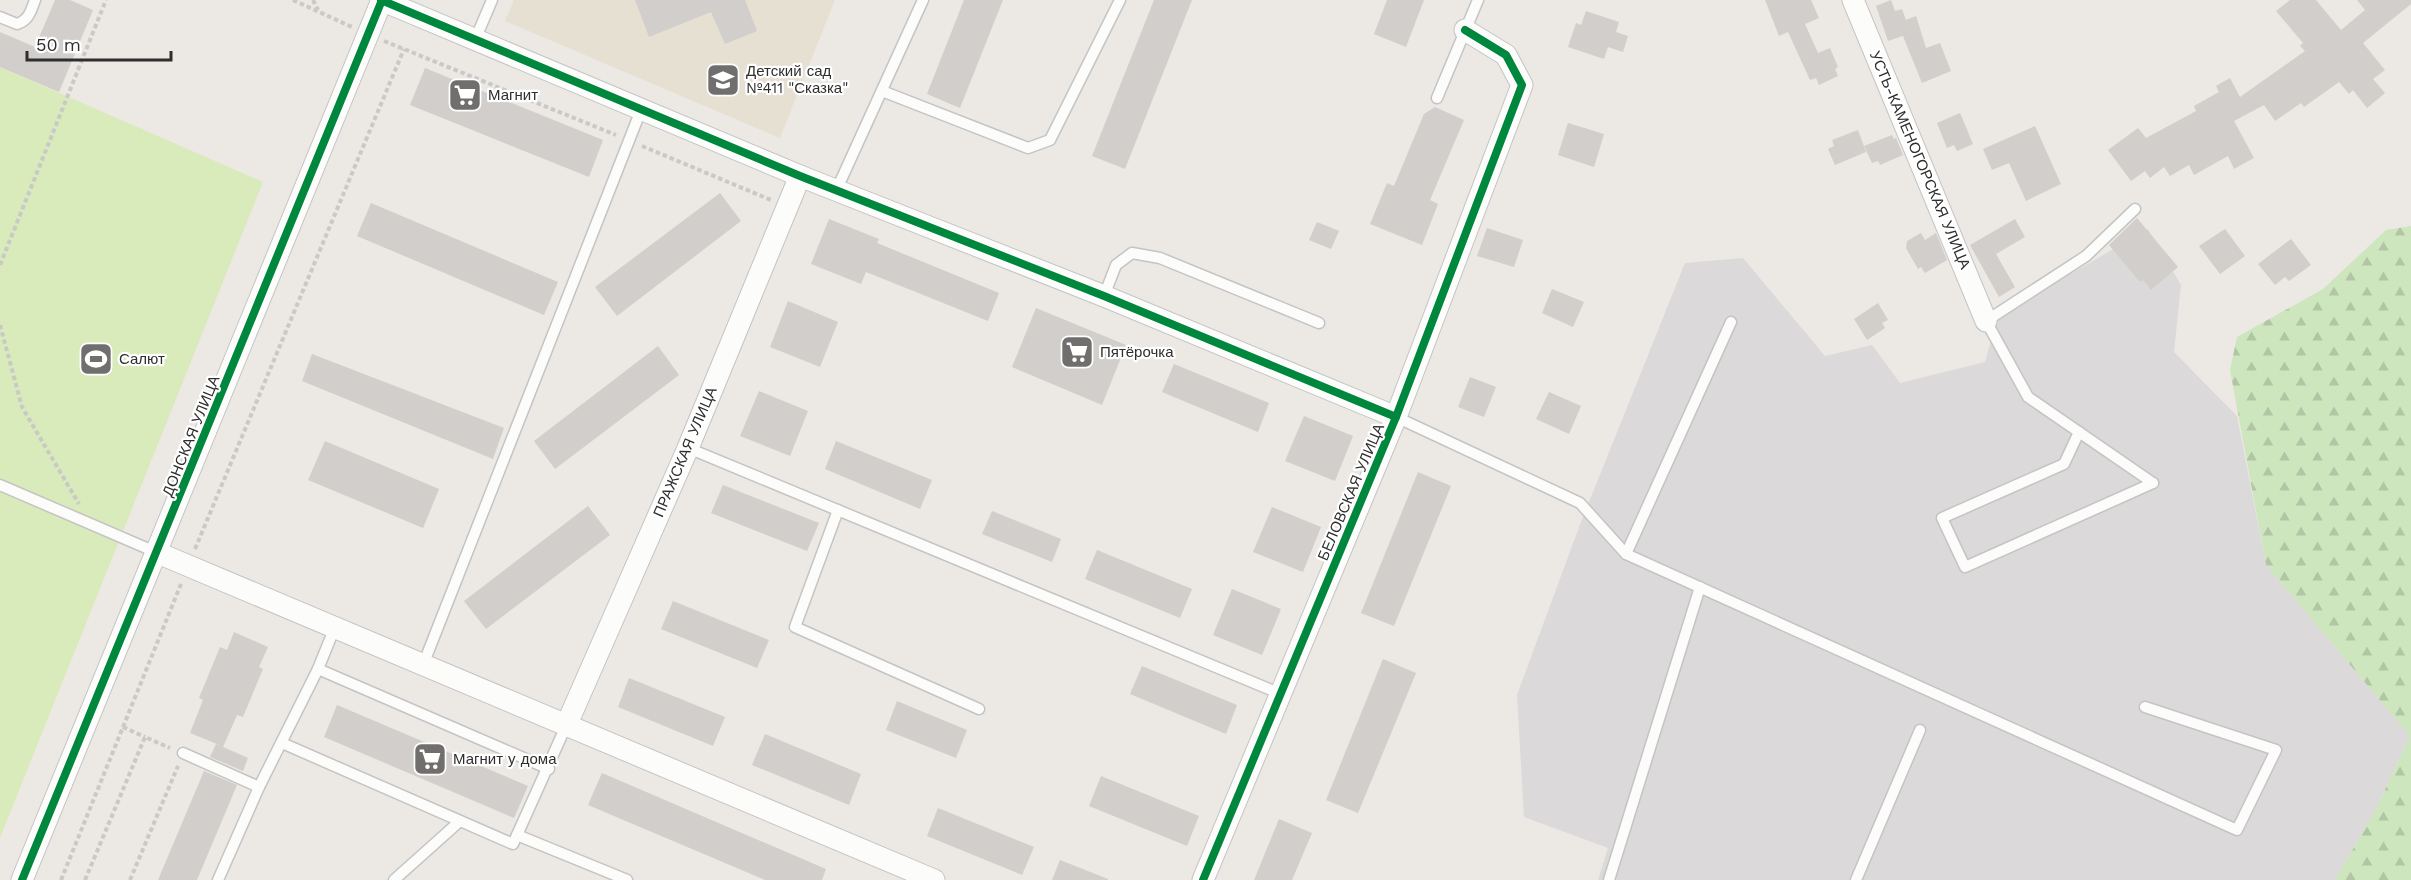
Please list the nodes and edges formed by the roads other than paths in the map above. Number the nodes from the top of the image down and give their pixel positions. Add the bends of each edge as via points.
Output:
1 (35, 0) edge
2 (382, 0) edge
3 (492, 0) edge
4 (924, 0) edge
5 (1120, 0) edge
6 (1478, 0) edge
7 (1853, 0) edge
8 (0, 17) edge
9 (1466, 30) junction
10 (475, 40) junction
11 (882, 91) junction
12 (1437, 98) dead end
13 (641, 110) junction
14 (800, 176) junction
15 (836, 191) junction
16 (2135, 208) dead end
17 (1104, 296) junction
18 (1986, 321) junction
19 (1731, 322) dead end
20 (1319, 323) dead end
21 (1396, 417) junction
22 (2079, 432) junction
23 (688, 448) junction
24 (0, 485) edge
25 (838, 510) junction
26 (158, 553) junction
27 (1626, 554) junction
28 (1700, 587) junction
29 (335, 627) junction
30 (423, 664) junction
31 (318, 669) junction
32 (1281, 694) junction
33 (2145, 707) dead end
34 (979, 709) dead end
35 (566, 726) junction
36 (1920, 730) dead end
37 (282, 742) junction
38 (183, 753) road end
39 (549, 769) junction
40 (259, 787) junction
41 (460, 821) junction
42 (517, 836) junction
43 (22, 880) edge
44 (218, 880) edge
45 (394, 880) edge
46 (627, 880) edge
47 (934, 880) edge
48 (1203, 880) edge
49 (1609, 880) edge
50 (1856, 880) edge

1 - 8 lane via 24,22 17,24
2 - 10 street
2 - 26 street, ДОНСКАЯ УЛИЦА
3 - 10 lane
4 - 11 lane
5 - 11 lane via 1050,140 1028,148
6 - 9 lane
7 - 18 street, УСТЬ-КАМЕНОГОРСКАЯ УЛИЦА
9 - 12 lane
9 - 21 street, БЕЛОВСКАЯ УЛИЦА via 1506,55 1522,85
10 - 13 street
11 - 15 lane
13 - 14 street
13 - 30 lane
14 - 15 street
14 - 23 street, ПРАЖСКАЯ УЛИЦА
15 - 17 street
16 - 18 lane via 2086,256
17 - 20 lane via 1116,265 1132,253 1160,258
17 - 21 street
18 - 22 lane via 2028,397
19 - 27 lane
21 - 27 lane via 1580,503
21 - 32 street, БЕЛОВСКАЯ УЛИЦА
22 - 22 lane via 2153,483 1965,567 1942,518 2064,464
23 - 25 lane
23 - 35 street, ПРАЖСКАЯ УЛИЦА
24 - 26 lane
25 - 32 lane
25 - 34 lane via 795,627
26 - 29 street
26 - 43 street, ДОНСКАЯ УЛИЦА
27 - 28 lane
28 - 33 lane via 2236,830 2276,750
28 - 49 lane
29 - 30 street
29 - 31 lane
30 - 35 street
31 - 37 lane
31 - 39 lane
32 - 48 street, БЕЛОВСКАЯ УЛИЦА
35 - 39 lane
35 - 47 street
36 - 50 lane
37 - 40 lane
37 - 41 lane
38 - 40 lane
39 - 42 lane
40 - 44 lane
41 - 42 lane via 513,844
41 - 45 lane
42 - 46 lane

